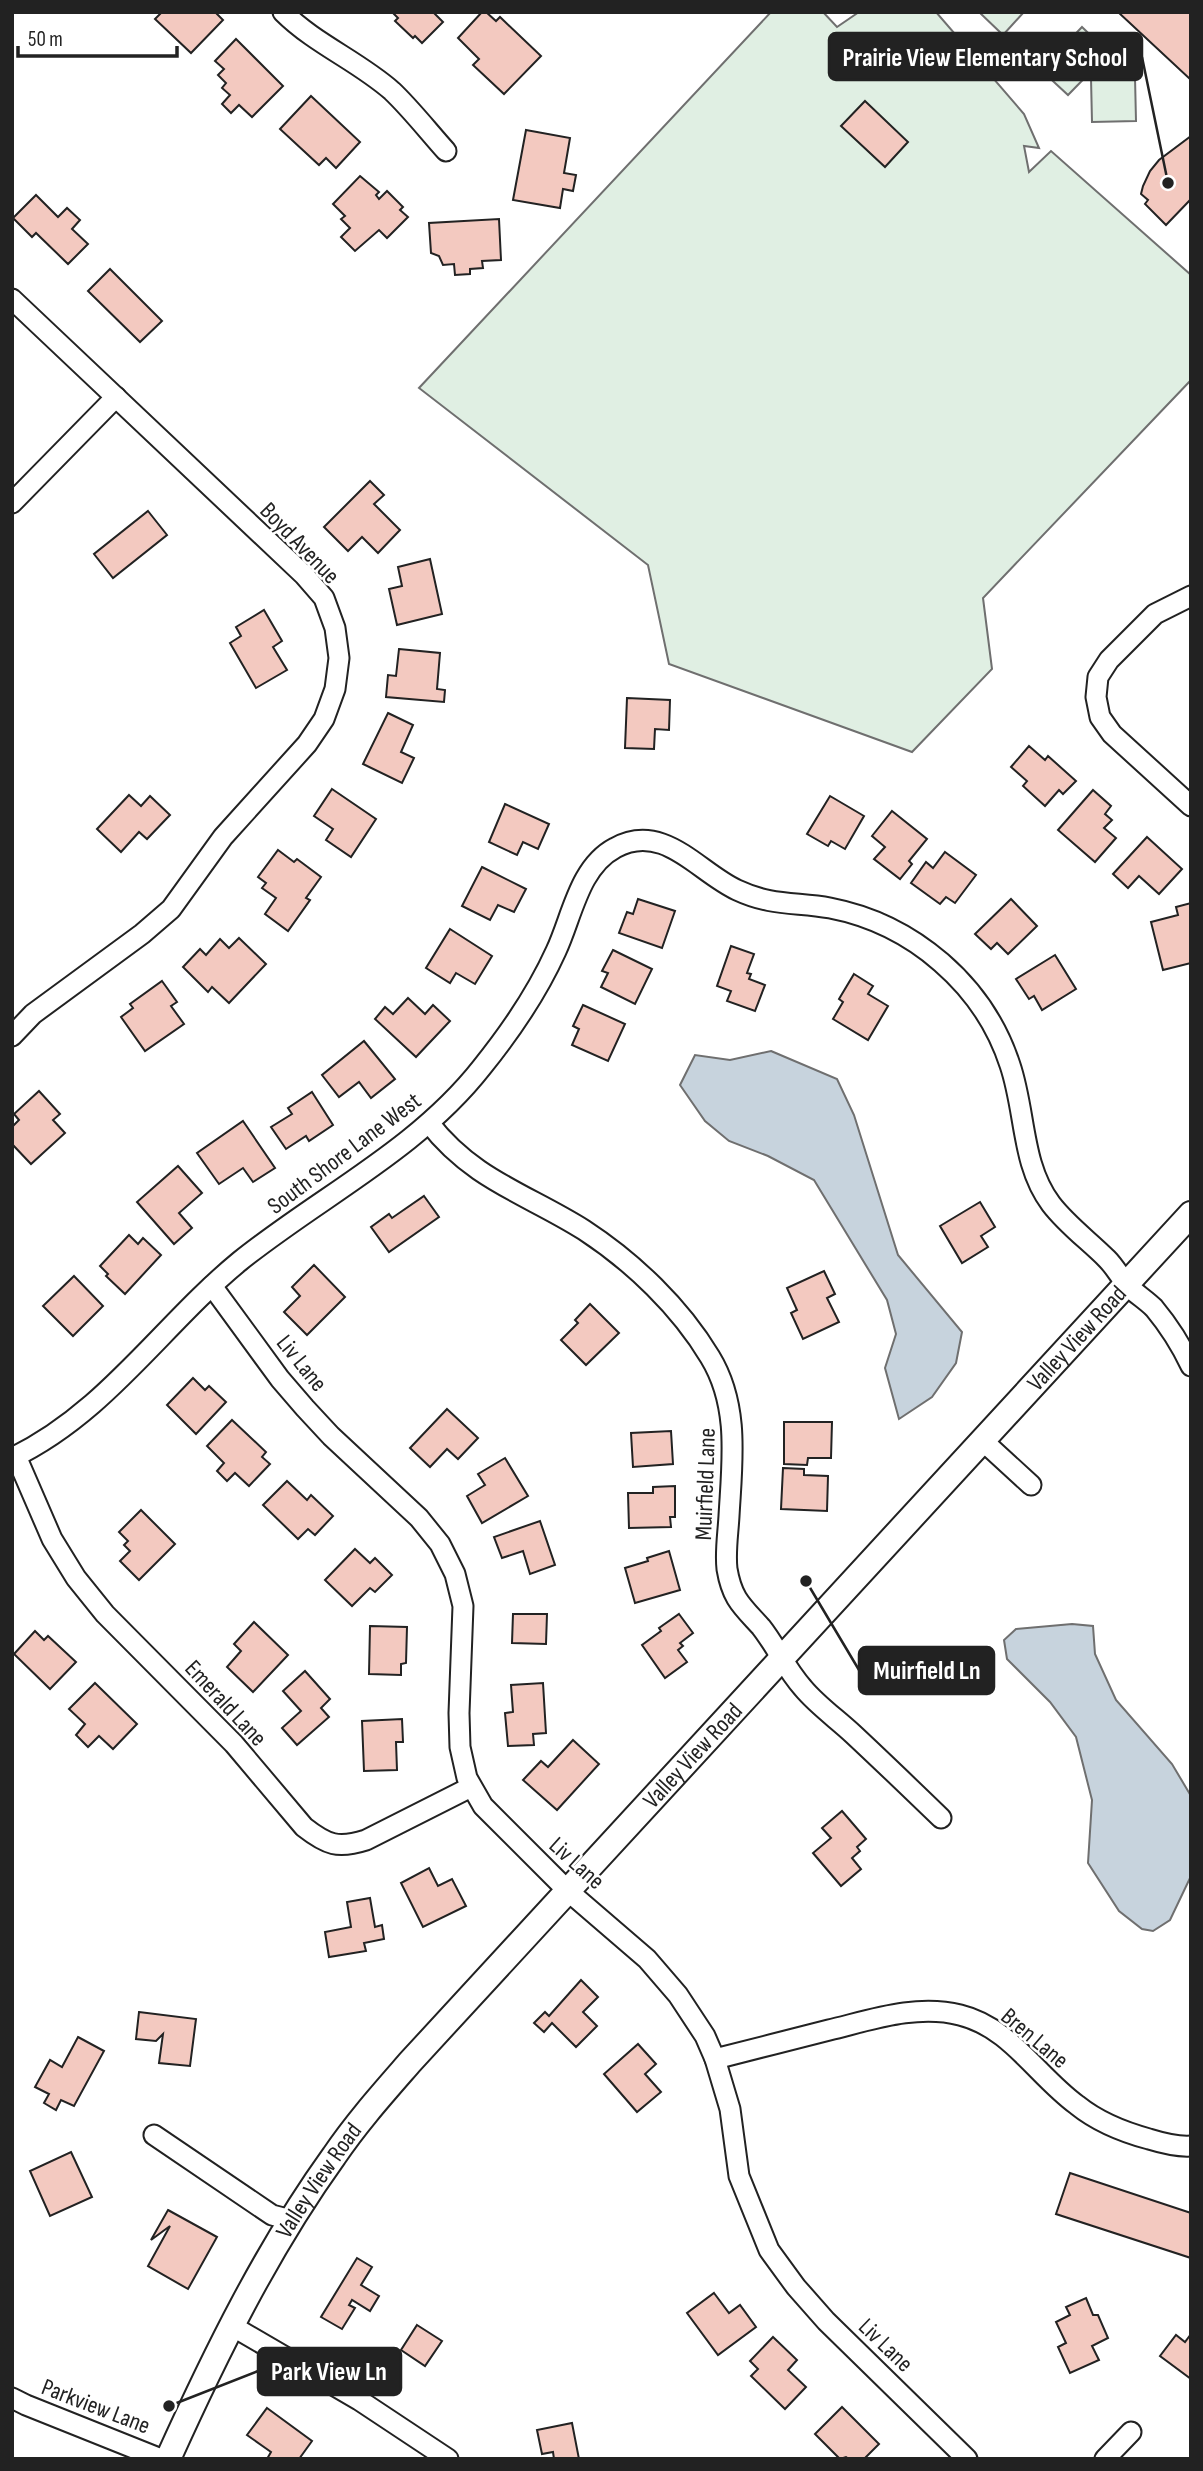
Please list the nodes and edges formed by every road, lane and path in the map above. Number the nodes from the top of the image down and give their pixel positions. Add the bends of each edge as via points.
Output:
1 (283, 12) edge
2 (446, 151) dead end
3 (12, 299) edge
4 (116, 397) junction
5 (12, 503) edge
6 (1191, 596) edge
7 (1191, 806) edge
8 (12, 1036) edge
9 (429, 1123) junction
10 (1191, 1214) edge
11 (1126, 1284) junction
12 (212, 1286) junction
13 (1191, 1366) edge
14 (983, 1441) junction
15 (14, 1457) edge
16 (1031, 1485) dead end
17 (782, 1659) junction
18 (471, 1787) junction
19 (941, 1818) dead end
20 (568, 1891) junction
21 (715, 2059) junction
22 (154, 2135) dead end
23 (1191, 2146) edge
24 (292, 2220) junction
25 (232, 2326) junction
26 (12, 2398) edge
27 (1131, 2432) dead end
28 (162, 2459) edge
29 (167, 2459) edge
30 (448, 2459) edge
31 (967, 2459) edge
32 (1105, 2459) edge

1 - 2 street via 392,92
3 - 4 street, Boyd Avenue
4 - 5 street
4 - 8 street, Boyd Avenue via 324,598 335,628 339,659 335,689 324,719 307,744 223,837 171,909 33,1014
6 - 7 street via 1155,614 1110,660 1098,677 1096,697 1100,717 1112,734
9 - 11 street, South Shore Lane West via 480,1071 522,1014 595,863 615,848 637,840 663,843 756,899 830,908 873,921 951,969 981,1004 1003,1044 1018,1088 1028,1158 1037,1184
9 - 12 street, South Shore Lane West
9 - 17 street, Muirfield Lane via 466,1161 498,1184 584,1230 632,1266 674,1309 710,1357 733,1422 727,1568 744,1611
10 - 11 street, Valley View Road
11 - 13 street via 1152,1306 1181,1343
11 - 14 street, Valley View Road
12 - 15 street, South Shore Lane West via 81,1416
12 - 18 street, Liv Lane via 305,1408 440,1544 455,1574 463,1606 458,1713 460,1747
14 - 16 street
14 - 17 street, Valley View Road
15 - 18 street, Emerald Lane via 52,1539 76,1578 317,1838 333,1845 358,1842
17 - 19 street, Muirfield Lane via 803,1688
17 - 20 street, Valley View Road
18 - 20 street, Liv Lane via 491,1814
20 - 21 street, Liv Lane via 648,1959 705,2036
20 - 24 street, Valley View Road via 365,2114
21 - 23 street, Bren Lane via 897,2014 928,2010 961,2015 990,2027 1061,2092 1102,2122 1158,2142
21 - 31 street, Liv Lane via 730,2109 739,2176 769,2250 826,2321
22 - 24 street via 272,2214
24 - 25 street, Valley View Road
25 - 29 street, Valley View Road
25 - 30 street via 359,2400
26 - 28 street, Parkview Lane
27 - 32 street

